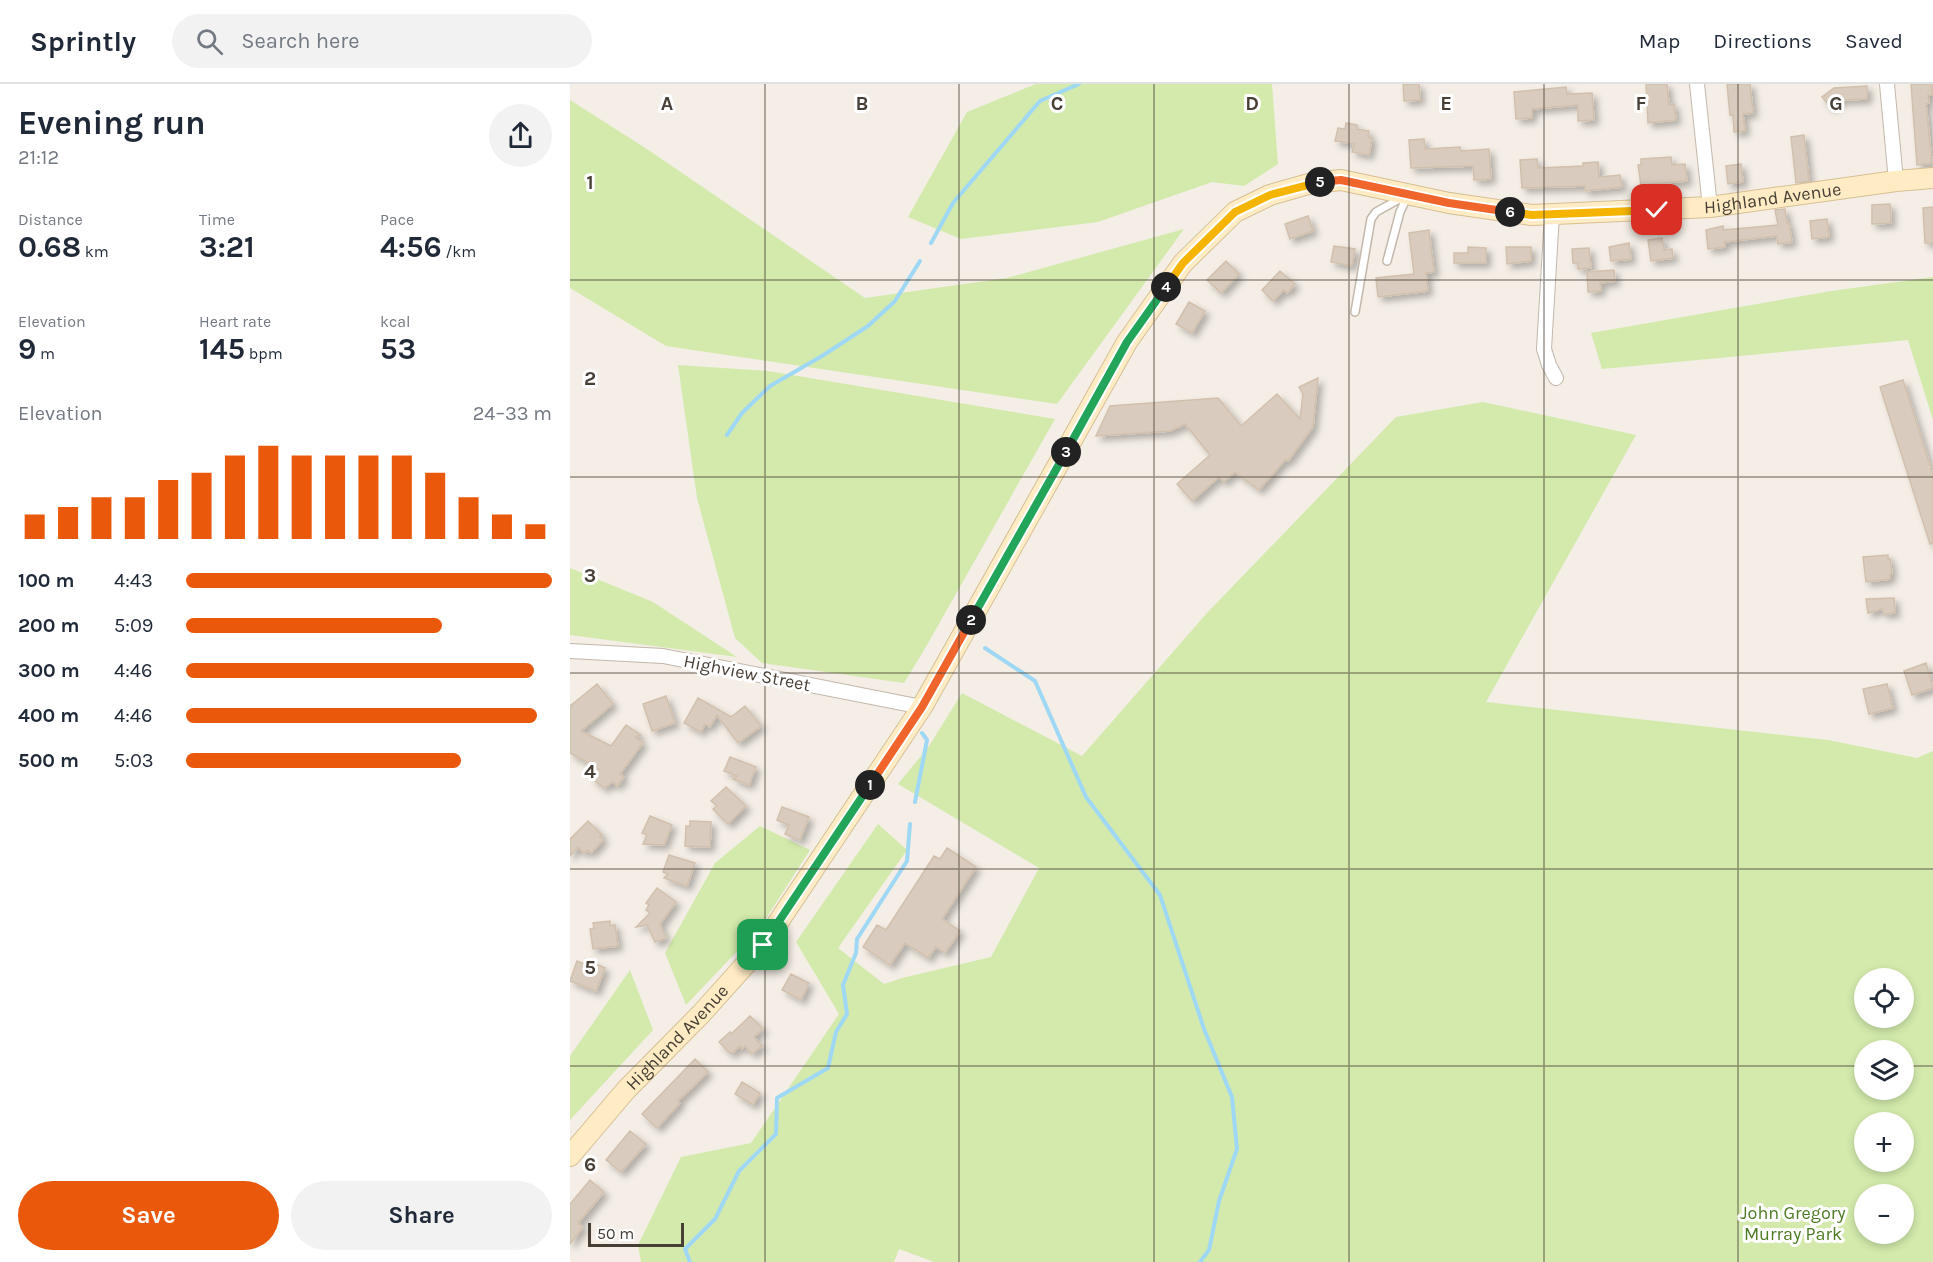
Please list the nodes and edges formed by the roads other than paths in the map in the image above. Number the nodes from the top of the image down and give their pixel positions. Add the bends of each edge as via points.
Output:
1 (1697, 84) edge
2 (1887, 84) edge
3 (1933, 178) edge
4 (1896, 181) junction
5 (1408, 195) junction
6 (1710, 207) junction
7 (1552, 214) junction
8 (1387, 261) dead end
9 (1354, 312) dead end
10 (1556, 378) dead end
11 (570, 651) edge
12 (922, 707) junction
13 (570, 1156) edge

1 - 6 street
2 - 4 street
3 - 4 main road, Highland Avenue
4 - 6 main road, Highland Avenue
5 - 7 main road, Highland Avenue via 1522,214
5 - 8 lane
5 - 9 lane via 1376,212 1371,219
5 - 12 main road, Highland Avenue via 1341,180 1312,183 1270,195 1235,212 1183,263 1127,342
6 - 7 main road, Highland Avenue
7 - 10 street via 1544,349
11 - 12 street, Highview Street via 663,656
12 - 13 main road, Highland Avenue via 763,945 639,1075

